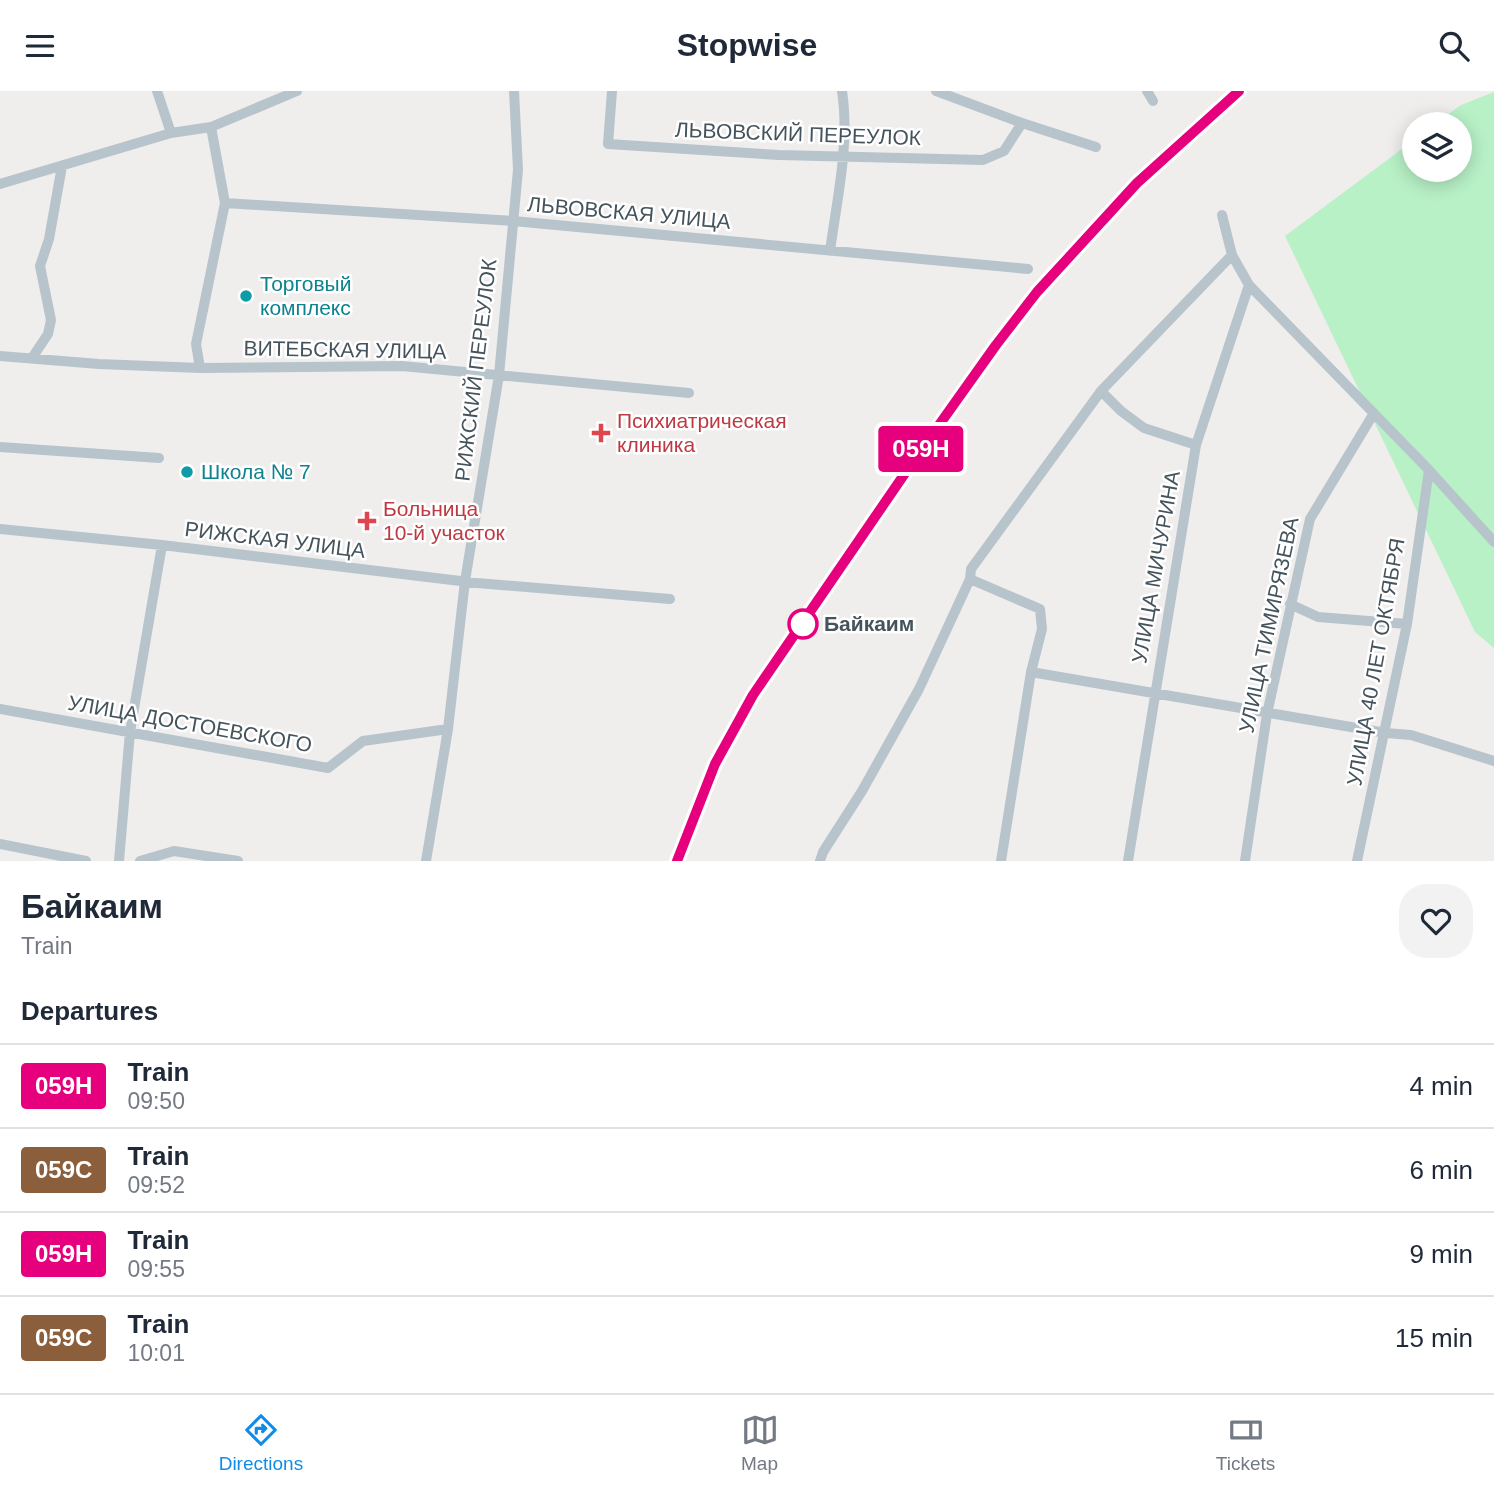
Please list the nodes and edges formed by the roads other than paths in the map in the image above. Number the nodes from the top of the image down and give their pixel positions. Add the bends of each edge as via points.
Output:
1 (158, 91) edge
2 (297, 91) edge
3 (514, 91) edge
4 (611, 91) edge
5 (842, 91) edge
6 (936, 91) edge
7 (1147, 91) edge
8 (1153, 101) dead end
9 (1022, 123) junction
10 (211, 127) junction
11 (171, 133) junction
12 (1096, 147) dead end
13 (842, 157) junction
14 (62, 166) junction
15 (0, 184) edge
16 (225, 203) junction
17 (1222, 215) dead end
18 (513, 221) junction
19 (830, 251) junction
20 (1232, 255) junction
21 (1028, 269) dead end
22 (1249, 285) junction
23 (0, 356) edge
24 (32, 358) junction
25 (200, 368) junction
26 (499, 375) junction
27 (1101, 391) junction
28 (689, 393) dead end
29 (1374, 413) junction
30 (1196, 445) junction
31 (0, 447) edge
32 (159, 458) dead end
33 (1429, 470) junction
34 (0, 529) edge
35 (1494, 542) edge
36 (162, 545) junction
37 (970, 579) junction
38 (465, 581) junction
39 (670, 599) dead end
40 (1290, 604) junction
41 (1407, 624) junction
42 (1031, 672) junction
43 (1154, 693) junction
44 (0, 709) edge
45 (1267, 714) junction
46 (448, 729) junction
47 (130, 732) junction
48 (1385, 733) junction
49 (1494, 761) edge
50 (0, 843) edge
51 (86, 861) edge
52 (119, 861) edge
53 (140, 861) edge
54 (235, 861) edge
55 (426, 861) edge
56 (820, 861) edge
57 (1001, 861) edge
58 (1128, 861) edge
59 (1245, 861) edge
60 (1357, 861) edge

1 - 11 street
2 - 10 street
3 - 18 street, РИЖСКИЙ ПЕРЕУЛОК via 518,170
4 - 13 street, ЛЬВОВСКИЙ ПЕРЕУЛОК via 608,144
5 - 13 street
6 - 9 street
7 - 8 street
9 - 12 street
9 - 13 street, ЛЬВОВСКИЙ ПЕРЕУЛОК via 1004,151 983,160
10 - 11 street
10 - 16 street
11 - 14 street
13 - 19 street
14 - 15 street
14 - 24 street via 40,266 51,320 48,334
16 - 18 street, ЛЬВОВСКАЯ УЛИЦА
16 - 25 street via 196,344
17 - 20 street
18 - 19 street, ЛЬВОВСКАЯ УЛИЦА
18 - 26 street, РИЖСКИЙ ПЕРЕУЛОК
19 - 21 street, ЛЬВОВСКАЯ УЛИЦА
20 - 22 street
20 - 27 street
22 - 29 street
22 - 30 street, УЛИЦА МИЧУРИНА
23 - 24 street, ВИТЕБСКАЯ УЛИЦА
24 - 25 street, ВИТЕБСКАЯ УЛИЦА
25 - 26 street, ВИТЕБСКАЯ УЛИЦА via 402,366
26 - 28 street, ВИТЕБСКАЯ УЛИЦА
26 - 38 street, РИЖСКИЙ ПЕРЕУЛОК
27 - 30 street via 1144,428
27 - 37 street via 971,569
29 - 33 street
29 - 40 street, УЛИЦА ТИМИРЯЗЕВА via 1310,519
30 - 43 street, УЛИЦА МИЧУРИНА
31 - 32 street
33 - 35 street
33 - 41 street, УЛИЦА 40 ЛЕТ ОКТЯБРЯ
34 - 36 street, РИЖСКАЯ УЛИЦА
36 - 38 street, РИЖСКАЯ УЛИЦА
36 - 47 street
37 - 42 street via 1040,609 1042,629
37 - 56 street via 919,689
38 - 39 street, РИЖСКАЯ УЛИЦА
38 - 46 street, РИЖСКИЙ ПЕРЕУЛОК
40 - 41 street via 1318,617
40 - 45 street, УЛИЦА ТИМИРЯЗЕВА
41 - 48 street, УЛИЦА 40 ЛЕТ ОКТЯБРЯ
42 - 43 street
42 - 57 street
43 - 45 street
43 - 58 street, УЛИЦА МИЧУРИНА
44 - 47 street, УЛИЦА ДОСТОЕВСКОГО
45 - 48 street
45 - 59 street, УЛИЦА ТИМИРЯЗЕВА
46 - 47 street, УЛИЦА ДОСТОЕВСКОГО via 363,741 328,768
46 - 55 street, РИЖСКИЙ ПЕРЕУЛОК
47 - 52 street
48 - 49 street via 1411,735
48 - 60 street, УЛИЦА 40 ЛЕТ ОКТЯБРЯ
50 - 51 street
53 - 54 street via 174,851

